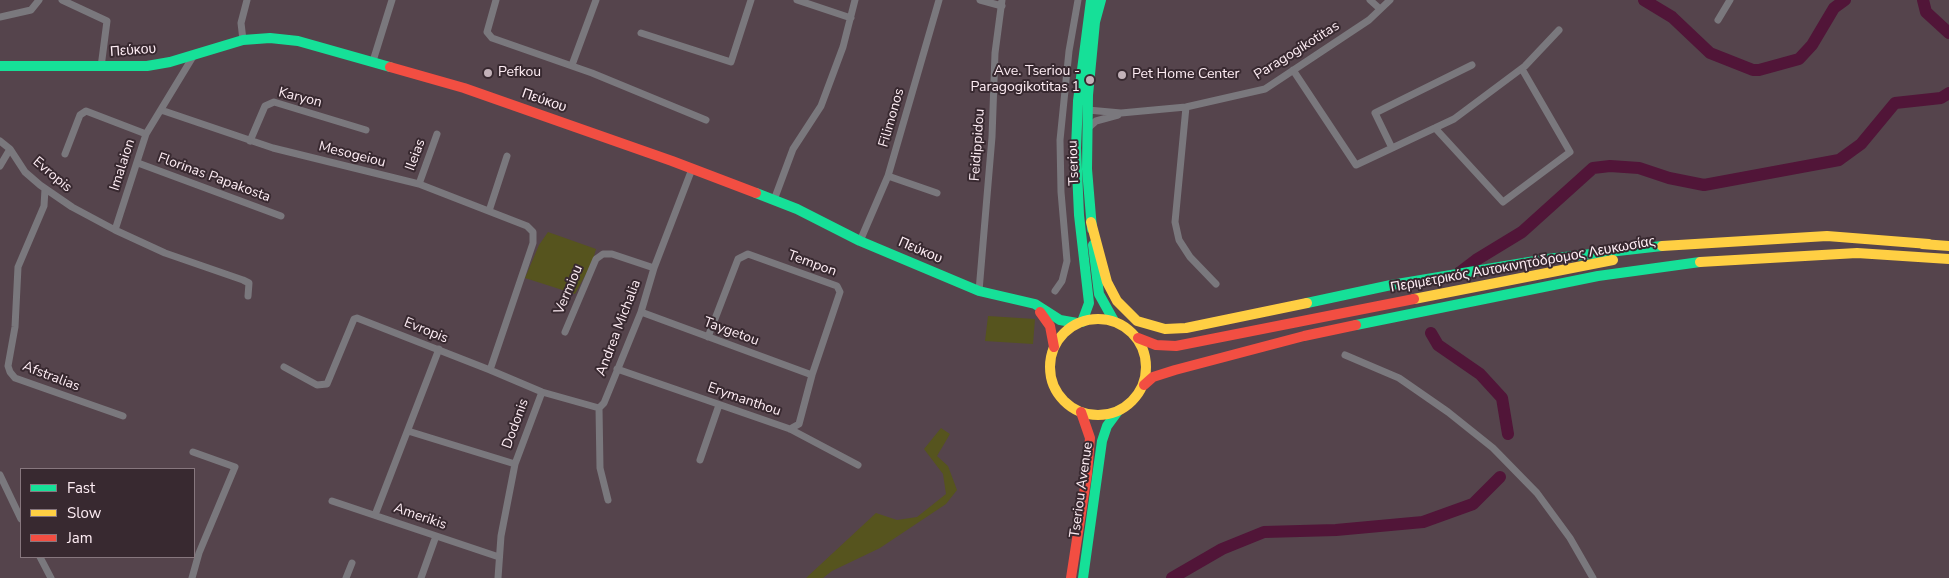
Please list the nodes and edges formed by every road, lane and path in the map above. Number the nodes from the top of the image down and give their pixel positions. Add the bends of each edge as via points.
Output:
1 (39, 0) edge
2 (62, 0) edge
3 (247, 0) edge
4 (392, 0) edge
5 (496, 0) edge
6 (596, 0) edge
7 (751, 0) edge
8 (797, 0) edge
9 (855, 0) edge
10 (938, 0) edge
11 (980, 0) edge
12 (1078, 0) edge
13 (1091, 0) edge
14 (1101, 0) edge
15 (1370, 0) edge
16 (1390, 0) edge
17 (1730, 0) edge
18 (1002, 3) edge
19 (1380, 9) junction
20 (0, 17) edge
21 (851, 18) junction
22 (1718, 20) dead end
23 (1559, 30) dead end
24 (640, 33) dead end
25 (243, 40) junction
26 (194, 55) junction
27 (372, 61) junction
28 (572, 65) junction
29 (1472, 65) dead end
30 (0, 66) edge
31 (102, 67) junction
32 (1522, 69) junction
33 (1294, 70) junction
34 (1186, 107) junction
35 (161, 110) junction
36 (1088, 110) junction
37 (1121, 114) junction
38 (706, 120) dead end
39 (1087, 128) junction
40 (1435, 128) junction
41 (366, 130) dead end
42 (146, 134) junction
43 (436, 134) dead end
44 (0, 141) edge
45 (250, 141) junction
46 (1392, 148) junction
47 (10, 149) junction
48 (65, 154) dead end
49 (508, 156) dead end
50 (138, 163) junction
51 (0, 166) edge
52 (692, 169) junction
53 (888, 176) junction
54 (419, 184) junction
55 (45, 189) junction
56 (937, 193) dead end
57 (774, 200) junction
58 (489, 211) junction
59 (281, 216) dead end
60 (1091, 222) junction
61 (114, 230) junction
62 (860, 241) junction
63 (1929, 244) junction
64 (1949, 246) edge
65 (1949, 258) edge
66 (654, 268) junction
67 (1216, 284) dead end
68 (979, 291) junction
69 (1055, 291) dead end
70 (248, 296) dead end
71 (1027, 302) junction
72 (641, 312) junction
73 (1114, 321) junction
74 (1080, 322) junction
75 (565, 332) dead end
76 (708, 337) junction
77 (1138, 338) junction
78 (1054, 347) junction
79 (439, 349) junction
80 (1345, 354) dead end
81 (284, 366) dead end
82 (617, 369) junction
83 (490, 370) junction
84 (812, 375) junction
85 (1144, 384) junction
86 (542, 392) junction
87 (719, 405) junction
88 (599, 408) junction
89 (1118, 410) junction
90 (1081, 412) junction
91 (123, 416) dead end
92 (790, 430) junction
93 (408, 431) junction
94 (193, 452) dead end
95 (700, 460) dead end
96 (515, 464) junction
97 (858, 465) dead end
98 (0, 475) edge
99 (608, 500) dead end
100 (332, 501) dead end
101 (375, 515) junction
102 (20, 517) edge
103 (436, 536) junction
104 (196, 551) edge
105 (499, 557) junction
106 (41, 558) edge
107 (195, 558) edge
108 (352, 563) dead end
109 (51, 578) edge
110 (192, 578) edge
111 (346, 578) edge
112 (421, 578) edge
113 (498, 578) edge
114 (1071, 578) edge
115 (1083, 578) edge
116 (1593, 578) edge

1 - 20 street via 31,10
2 - 31 street via 106,21
3 - 25 street via 240,22
4 - 27 street
5 - 28 street via 487,32 492,38
6 - 28 street
7 - 24 street via 731,62
8 - 21 street
9 - 21 street
10 - 53 street, Filimonos
11 - 18 street
12 - 69 street via 1060,140 1067,261 1062,282
13 - 74 main road, Tseriou via 1078,102 1076,148 1079,215 1089,303
14 - 36 main road, Tseriou via 1095,22
15 - 19 street
16 - 19 street, Paragogikotitas
17 - 22 street
18 - 68 street, Feidippidou
19 - 33 street, Paragogikotitas via 1369,20
21 - 57 street via 821,106 793,149
23 - 32 street
25 - 26 main road, Πεύκου
25 - 27 main road, Πεύκου via 298,41
26 - 31 main road, Πεύκου via 147,66
26 - 35 street, Imalaion
27 - 52 main road, Πεύκου via 519,107
28 - 38 street
29 - 46 street via 1376,113
30 - 31 main road, Πεύκου
32 - 40 street via 1454,119
32 - 40 street via 1570,152 1503,202
33 - 34 street, Paragogikotitas via 1265,89
33 - 46 street via 1356,165
34 - 37 street, Paragogikotitas
34 - 67 street via 1175,222 1179,240 1190,257
35 - 42 street, Imalaion
35 - 45 street, Mesogeiou
36 - 37 street, Paragogikotitas
36 - 39 main road, Tseriou
37 - 39 street via 1096,121
39 - 60 main road, Tseriou
40 - 46 street
41 - 45 street, Karyon via 274,102 265,106
42 - 48 street via 86,111 80,115
42 - 50 street, Imalaion
43 - 54 street, Ileias
44 - 47 street, Evropis
45 - 54 street, Mesogeiou
47 - 51 street
47 - 55 street, Evropis via 25,172
49 - 58 street
50 - 59 street, Florinas Papakosta
50 - 61 street, Imalaion
52 - 57 main road, Πεύκου
52 - 66 street, Andrea Michalia
53 - 56 street
53 - 62 street, Filimonos
54 - 58 street, Mesogeiou
55 - 61 street, Evropis via 72,208
55 - 91 street, Afstralias via 44,206 18,267 10,372 15,378
57 - 62 main road, Πεύκου
58 - 83 street, Mesogeiou via 527,226 533,232 533,243
60 - 63 main road via 1112,294 1121,307 1137,320 1165,329 1186,328 1391,285 1547,259 1674,245 1827,236
60 - 73 main road, Tseriou via 1099,294
61 - 70 street, Evropis via 165,253 243,280 249,283
62 - 68 main road, Πεύκου
63 - 64 main road, Περιμετρικός Αυτοκινητόδρομος Λευκωσίας
63 - 77 main road, Περιμετρικός Αυτοκινητόδρομος Λευκωσίας via 1824,242 1691,250 1603,262 1176,346 1156,345
65 - 85 main road, Περιμετρικός Αυτοκινητόδρομος Λευκωσίας via 1857,253 1784,256 1616,273 1304,336 1175,370
66 - 72 street, Andrea Michalia
66 - 75 street, Vermiou via 612,254 603,254 596,259
68 - 71 main road, Πεύκου
71 - 74 main road, Πεύκου via 1060,320
71 - 78 main road, Πεύκου via 1048,322
72 - 76 street, Taygetou
72 - 82 street, Andrea Michalia
73 - 74 main road via 1093,319
73 - 77 main road via 1126,326
74 - 78 main road via 1064,333
76 - 84 street, Taygetou
76 - 84 street, Tempon via 738,259 748,254 837,286 840,292
77 - 85 main road via 1145,353 1147,370
78 - 90 main road via 1050,363 1052,380 1058,393
79 - 81 street, Evropis via 357,318 327,384 318,385
79 - 83 street, Evropis
79 - 93 street
80 - 116 street via 1399,378 1493,448 1537,493 1570,538
82 - 87 street, Erymanthou
82 - 88 street, Andrea Michalia
83 - 86 street, Evropis
84 - 92 street, Tempon via 798,424
85 - 89 main road via 1136,397
86 - 88 street, Evropis
86 - 96 street, Dodonis
87 - 92 street, Erymanthou
87 - 95 street
88 - 99 street, Andrea Michalia via 600,468
89 - 90 main road via 1096,415
89 - 115 main road, Tseriou Avenue via 1102,441
90 - 114 main road, Tseriou Avenue via 1090,438
92 - 97 street, Erymanthou
93 - 96 street
93 - 101 street
94 - 104 street via 235,467
96 - 105 street, Dodonis
98 - 102 street
100 - 101 street, Amerikis
101 - 103 street, Amerikis
103 - 105 street, Amerikis
103 - 112 street
105 - 113 street, Dodonis
106 - 109 street
107 - 110 street
108 - 111 street

